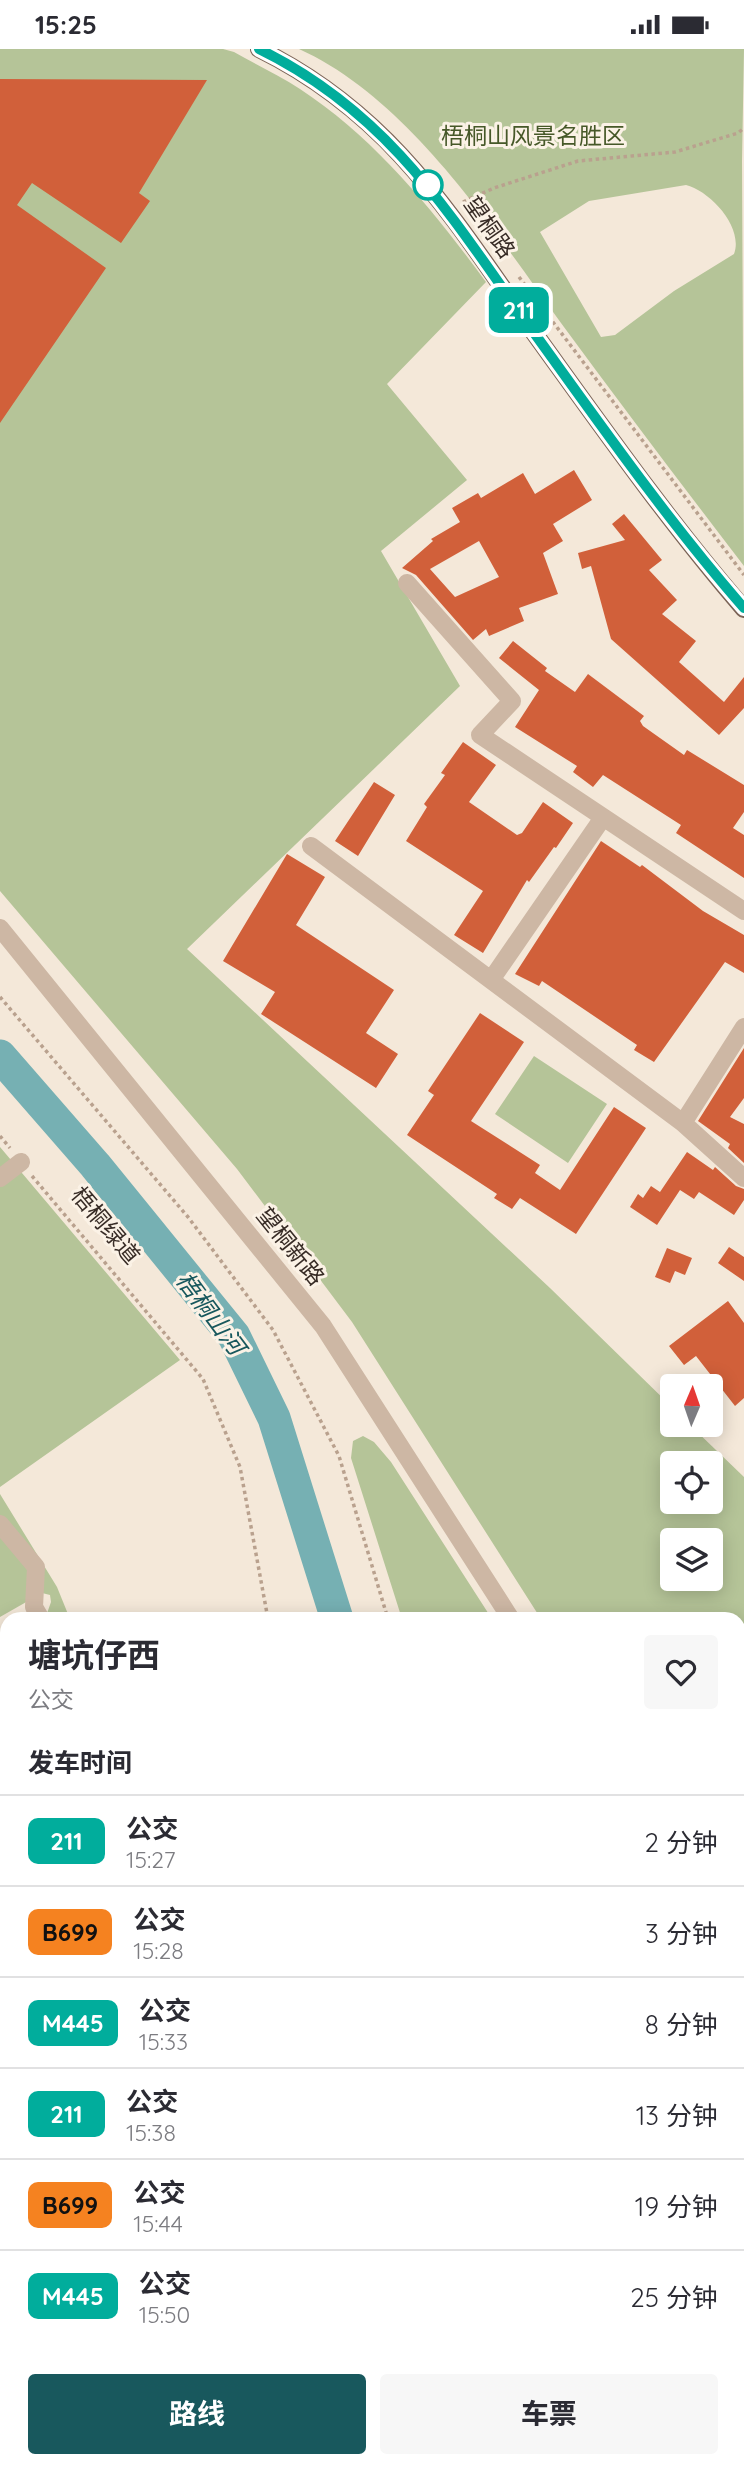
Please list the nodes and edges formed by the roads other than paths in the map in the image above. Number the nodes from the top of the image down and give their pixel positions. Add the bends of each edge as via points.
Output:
1 (259, 49) edge
2 (407, 583) dead end
3 (744, 608) edge
4 (602, 819) junction
5 (311, 846) dead end
6 (744, 911) edge
7 (0, 928) edge
8 (491, 980) junction
9 (744, 1027) edge
10 (683, 1123) junction
11 (21, 1162) road end
12 (0, 1178) edge
13 (744, 1178) edge
14 (0, 1524) edge
15 (37, 1612) edge
16 (507, 1612) edge

1 - 3 main road, 望桐路 via 291,65 389,140 448,209 705,563
2 - 4 street via 512,701 480,735
4 - 6 street
4 - 8 street
5 - 8 street
7 - 16 street, 望桐新路 via 323,1326
8 - 10 street
9 - 10 street
10 - 13 street
11 - 12 street
14 - 15 street via 36,1567

